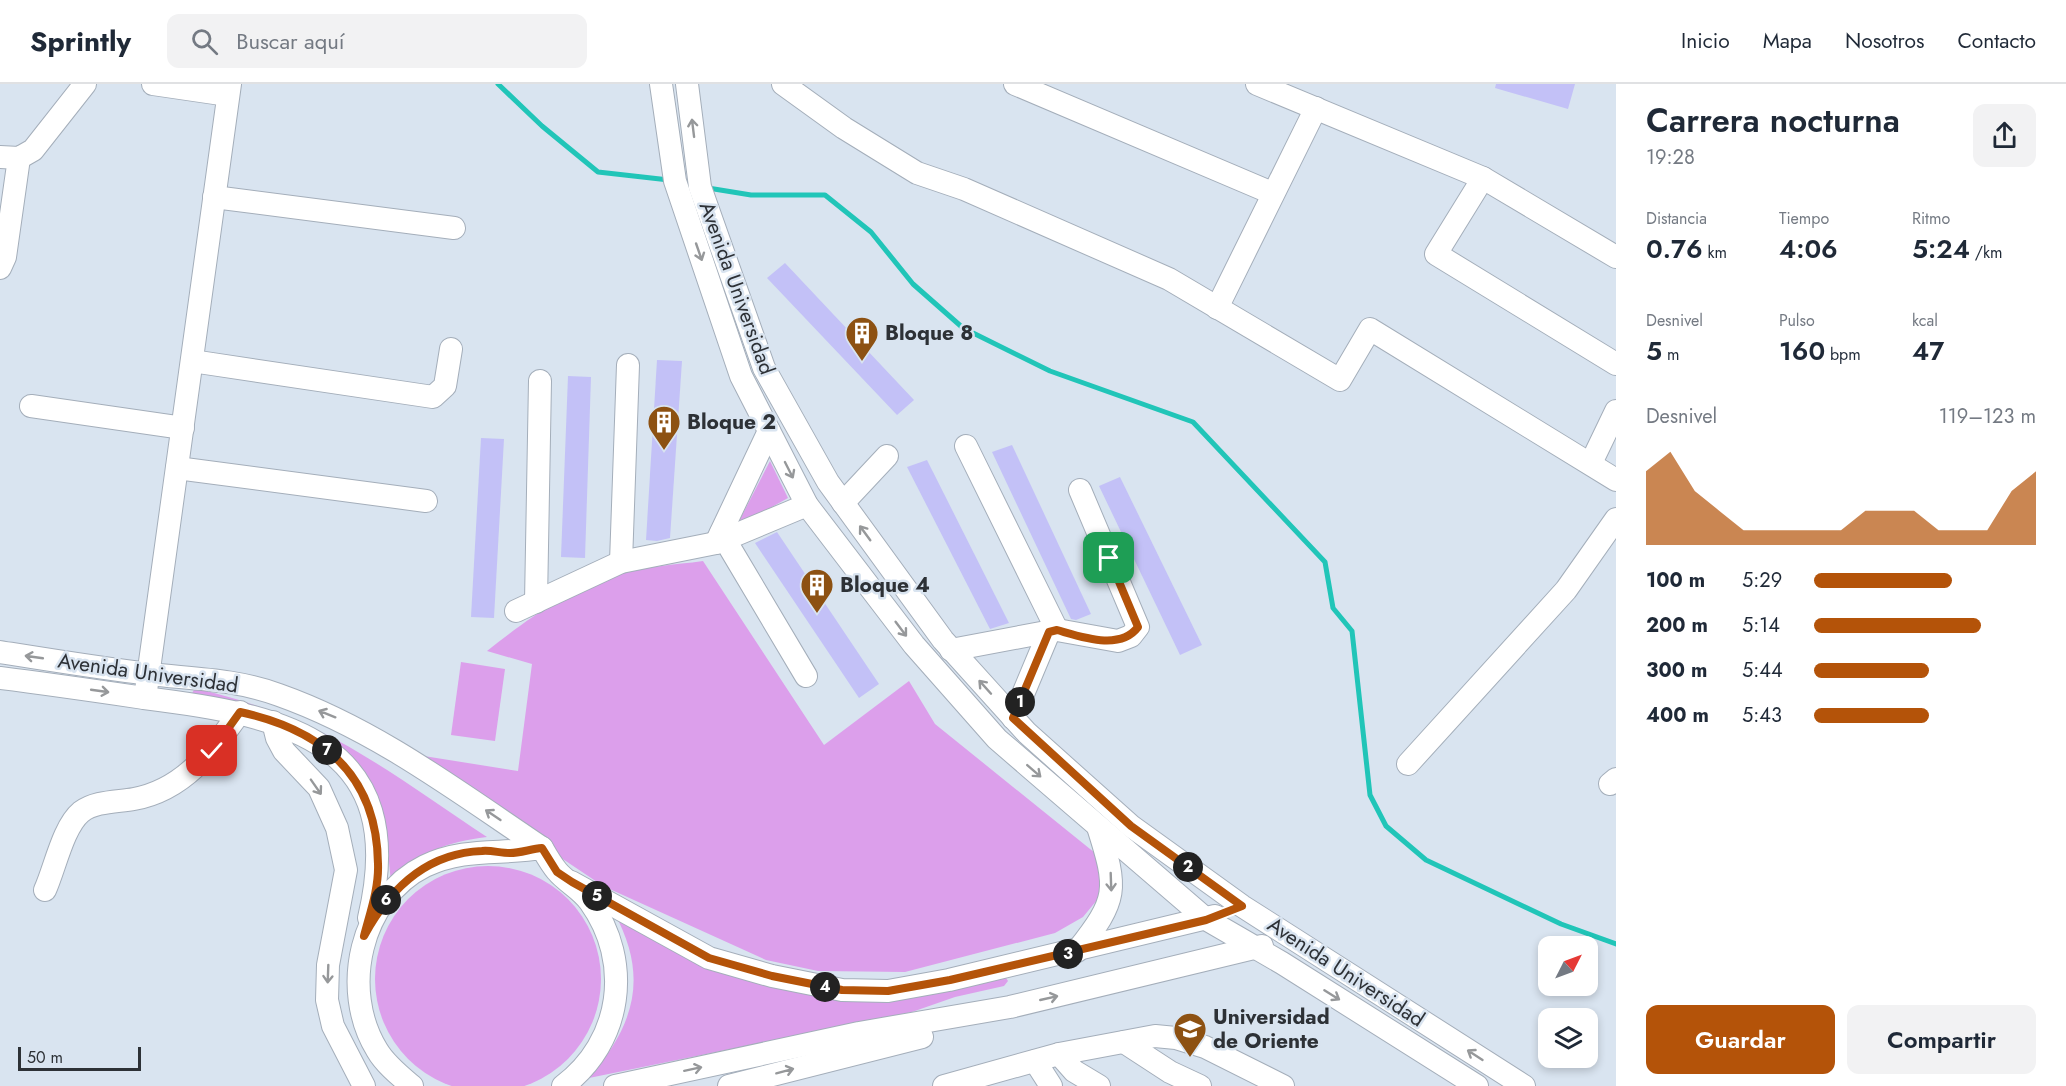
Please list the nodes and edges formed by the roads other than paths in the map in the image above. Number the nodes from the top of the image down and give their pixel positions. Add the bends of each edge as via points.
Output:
1 (86, 84) edge
2 (153, 84) edge
3 (661, 84) edge
4 (687, 84) edge
5 (783, 84) edge
6 (1015, 84) edge
7 (1257, 84) edge
8 (229, 89) edge
9 (1316, 108) junction
10 (10, 157) edge
11 (1483, 178) junction
12 (1272, 193) junction
13 (214, 196) junction
14 (454, 228) dead end
15 (1616, 257) edge
16 (0, 268) edge
17 (1217, 308) junction
18 (451, 349) dead end
19 (192, 361) junction
20 (1616, 364) edge
21 (628, 365) dead end
22 (540, 381) dead end
23 (31, 406) dead end
24 (1616, 411) edge
25 (183, 428) junction
26 (769, 431) junction
27 (966, 446) dead end
28 (887, 456) dead end
29 (1591, 463) junction
30 (177, 468) junction
31 (1616, 480) edge
32 (1080, 490) dead end
33 (426, 501) dead end
34 (843, 503) junction
35 (807, 505) junction
36 (1616, 519) edge
37 (720, 538) junction
38 (621, 562) junction
39 (1053, 631) junction
40 (951, 650) junction
41 (0, 652) edge
42 (149, 674) junction
43 (806, 676) dead end
44 (0, 678) edge
45 (146, 698) junction
46 (240, 712) junction
47 (1013, 718) junction
48 (273, 722) junction
49 (1408, 764) dead end
50 (1097, 825) junction
51 (542, 848) junction
52 (572, 882) junction
53 (45, 890) dead end
54 (1242, 906) junction
55 (1206, 920) junction
56 (364, 936) junction
57 (1290, 937) junction
58 (1256, 948) junction
59 (1077, 951) junction
60 (1010, 1007) junction
61 (1124, 1042) junction
62 (377, 1050) junction
63 (1059, 1054) junction
64 (1035, 1061) junction
65 (364, 1086) edge
66 (371, 1086) edge
67 (412, 1086) edge
68 (563, 1086) edge
69 (615, 1086) edge
70 (729, 1086) edge
71 (945, 1086) edge
72 (1051, 1086) edge
73 (1099, 1086) edge
74 (1200, 1086) edge
75 (1283, 1086) edge
76 (1476, 1086) edge
77 (1524, 1086) edge

1 - 10 street via 33,150
2 - 8 street
3 -> 26 street, Avenida Universidad via 675,182 741,376
34 -> 4 street, Avenida Universidad via 764,368 700,187
5 - 17 street via 916,173 964,189 1168,279
6 - 12 street
7 - 9 street
8 - 13 street
9 - 11 street
9 - 12 street
10 - 16 street via 5,257
11 - 15 street
11 - 20 street via 1436,254
12 - 17 street
13 - 14 street
13 - 19 street
17 - 29 street via 1340,380 1370,329
18 - 19 street via 445,386 433,397
19 - 25 street
21 - 38 street
22 - 38 street via 526,606
23 - 25 street
24 - 29 street
25 - 30 street
26 -> 35 street, Avenida Universidad
26 - 37 street
27 - 39 street
28 - 34 street
29 - 31 street
30 - 33 street
30 - 42 street
32 - 39 street via 1138,627 1131,636 1118,641
40 -> 34 street, Avenida Universidad
35 - 37 street
35 -> 50 street, Avenida Universidad via 914,645 997,739
36 - 49 street via 1566,590
37 - 38 street
37 - 43 street
39 - 40 street
39 - 47 street
47 -> 40 street, Avenida Universidad
42 -> 41 street, Avenida Universidad
42 - 45 street
51 -> 42 street, Avenida Universidad via 345,721 278,694 229,681
44 -> 45 street, Avenida Universidad
45 - 46 street, Avenida Universidad
46 - 48 street, Avenida Universidad
46 - 53 street via 212,751 180,782 137,799 104,803 82,812 66,833
47 - 54 street, Avenida Universidad via 1131,826
48 - 56 street, Avenida Universidad via 303,734 334,754 359,783 371,810 377,884
48 -> 65 street via 284,751 319,788 337,828 346,870 328,965 327,1000 333,1026
50 - 55 street, Avenida Universidad
50 -> 59 street via 1111,866 1112,898
51 - 52 street via 557,872
51 - 56 street via 451,855 423,867 398,885
52 - 59 street via 709,958 842,990 888,991
52 - 68 street via 602,920 615,958 617,991 604,1037 586,1064
54 - 55 street
54 - 57 street, Avenida Universidad
55 - 58 street, Avenida Universidad
55 - 59 street
56 - 62 street, Avenida Universidad via 357,978 364,1020
57 - 58 street
77 -> 57 street, Avenida Universidad
60 -> 58 street
58 -> 76 street, Avenida Universidad
69 -> 60 street via 859,1033
70 -> 60 street via 935,1034
61 - 63 street
61 - 74 street
61 - 75 street via 1155,1036 1176,1038 1205,1047
62 - 66 street
62 - 67 street
63 - 64 street
63 - 73 street via 1074,1071
64 - 71 street
64 - 72 street

